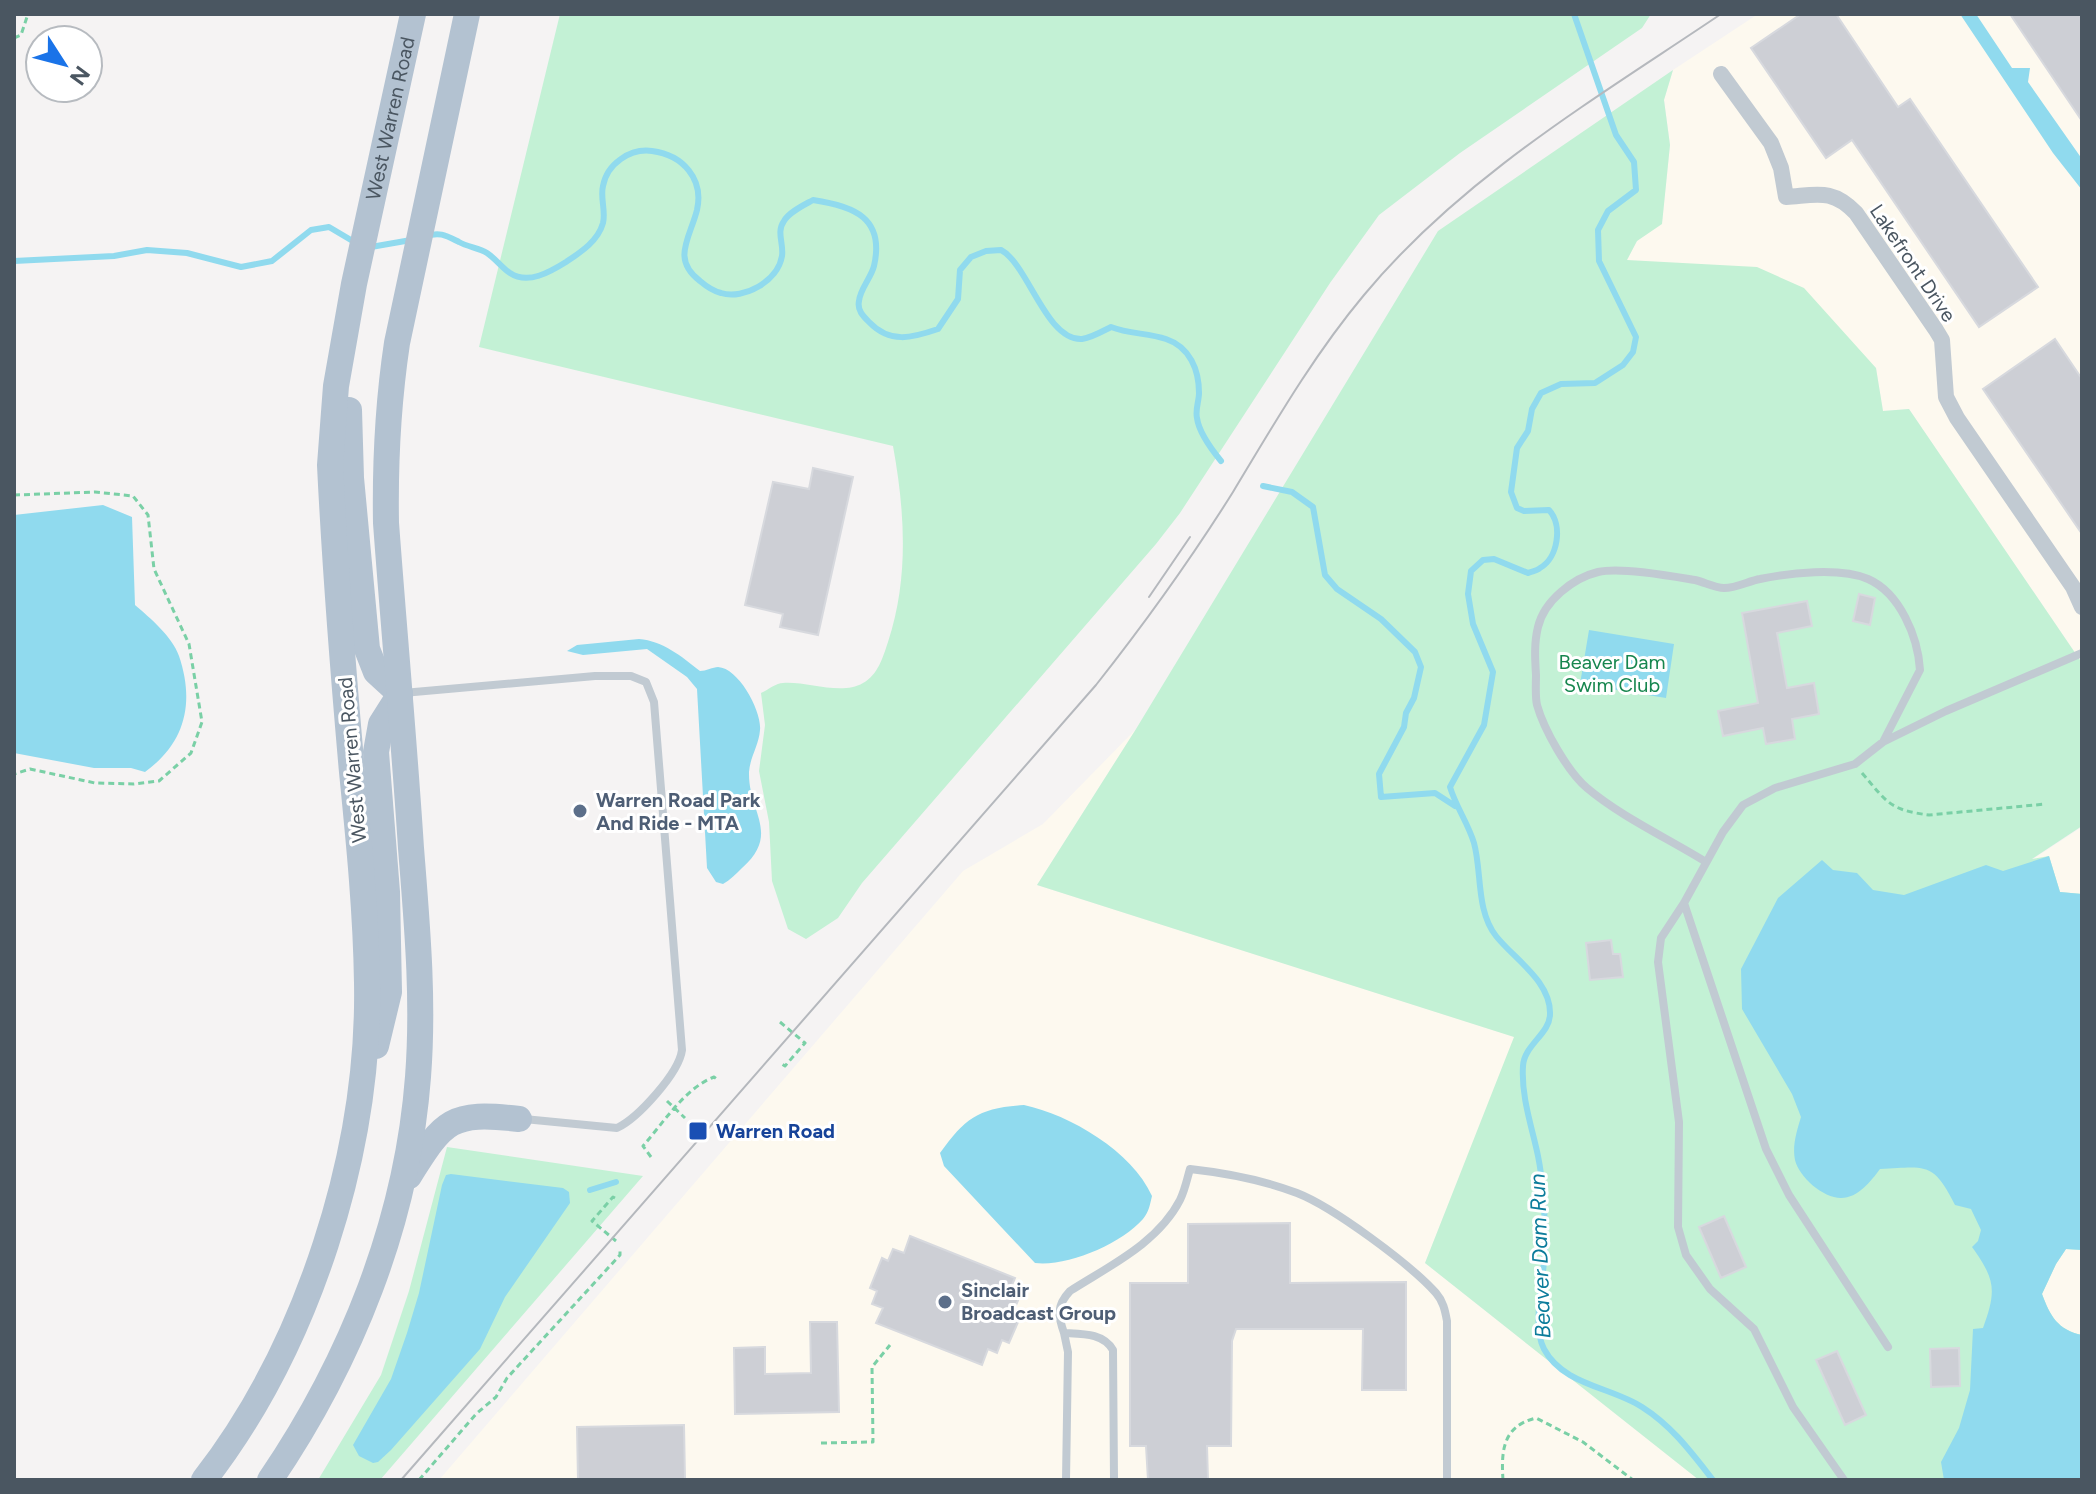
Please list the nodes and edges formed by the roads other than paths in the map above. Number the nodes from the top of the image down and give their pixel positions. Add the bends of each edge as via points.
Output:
1 (413, 14) edge
2 (467, 14) edge
3 (1721, 74) dead end
4 (346, 327) junction
5 (2082, 607) edge
6 (2082, 653) edge
7 (400, 694) junction
8 (1883, 742) junction
9 (1706, 862) junction
10 (1684, 903) junction
11 (519, 1119) joint
12 (354, 1133) junction
13 (400, 1189) junction
14 (1064, 1333) junction
15 (1888, 1347) dead end
16 (304, 1430) junction
17 (204, 1480) edge
18 (270, 1480) edge
19 (292, 1480) edge
20 (1066, 1480) edge
21 (1114, 1480) edge
22 (1447, 1480) edge
23 (1844, 1480) edge

1 - 4 main road, West Warren Road
2 - 7 main road via 389,394 386,523
3 - 5 street, Lakefront Drive via 1771,143 1786,197 1842,199 1936,330 1942,340 1946,397 1957,418
4 - 7 main road via 351,478 367,649 376,672
4 - 12 main road, West Warren Road via 330,465 367,985 363,1077
6 - 8 lane
7 - 11 lane via 595,676 631,676 651,690 681,1060 629,1122 617,1128
7 - 12 main road via 381,724 376,752 389,992
7 - 13 main road via 422,1009 418,1079
8 - 9 lane via 1855,764 1775,788 1743,805
8 - 9 lane via 1920,670 1915,638 1903,613 1871,580 1812,573 1725,588 1696,580 1600,572 1562,591 1538,625 1535,647 1537,703 1546,726 1586,787
9 - 10 lane
10 - 15 lane via 1766,1149 1789,1195
10 - 23 lane via 1661,938 1658,962 1679,1122 1678,1227 1686,1255 1710,1289 1754,1329 1793,1407
11 - 13 main road via 457,1119 433,1138
12 - 17 main road, West Warren Road via 308,1295 254,1408
13 - 16 main road via 361,1313
14 - 20 lane
14 - 21 lane via 1100,1337 1113,1350
14 - 22 lane via 1058,1314 1062,1300 1151,1238 1182,1197 1190,1169 1295,1192 1361,1232 1417,1275 1445,1307
16 - 18 main road
16 - 19 main road

